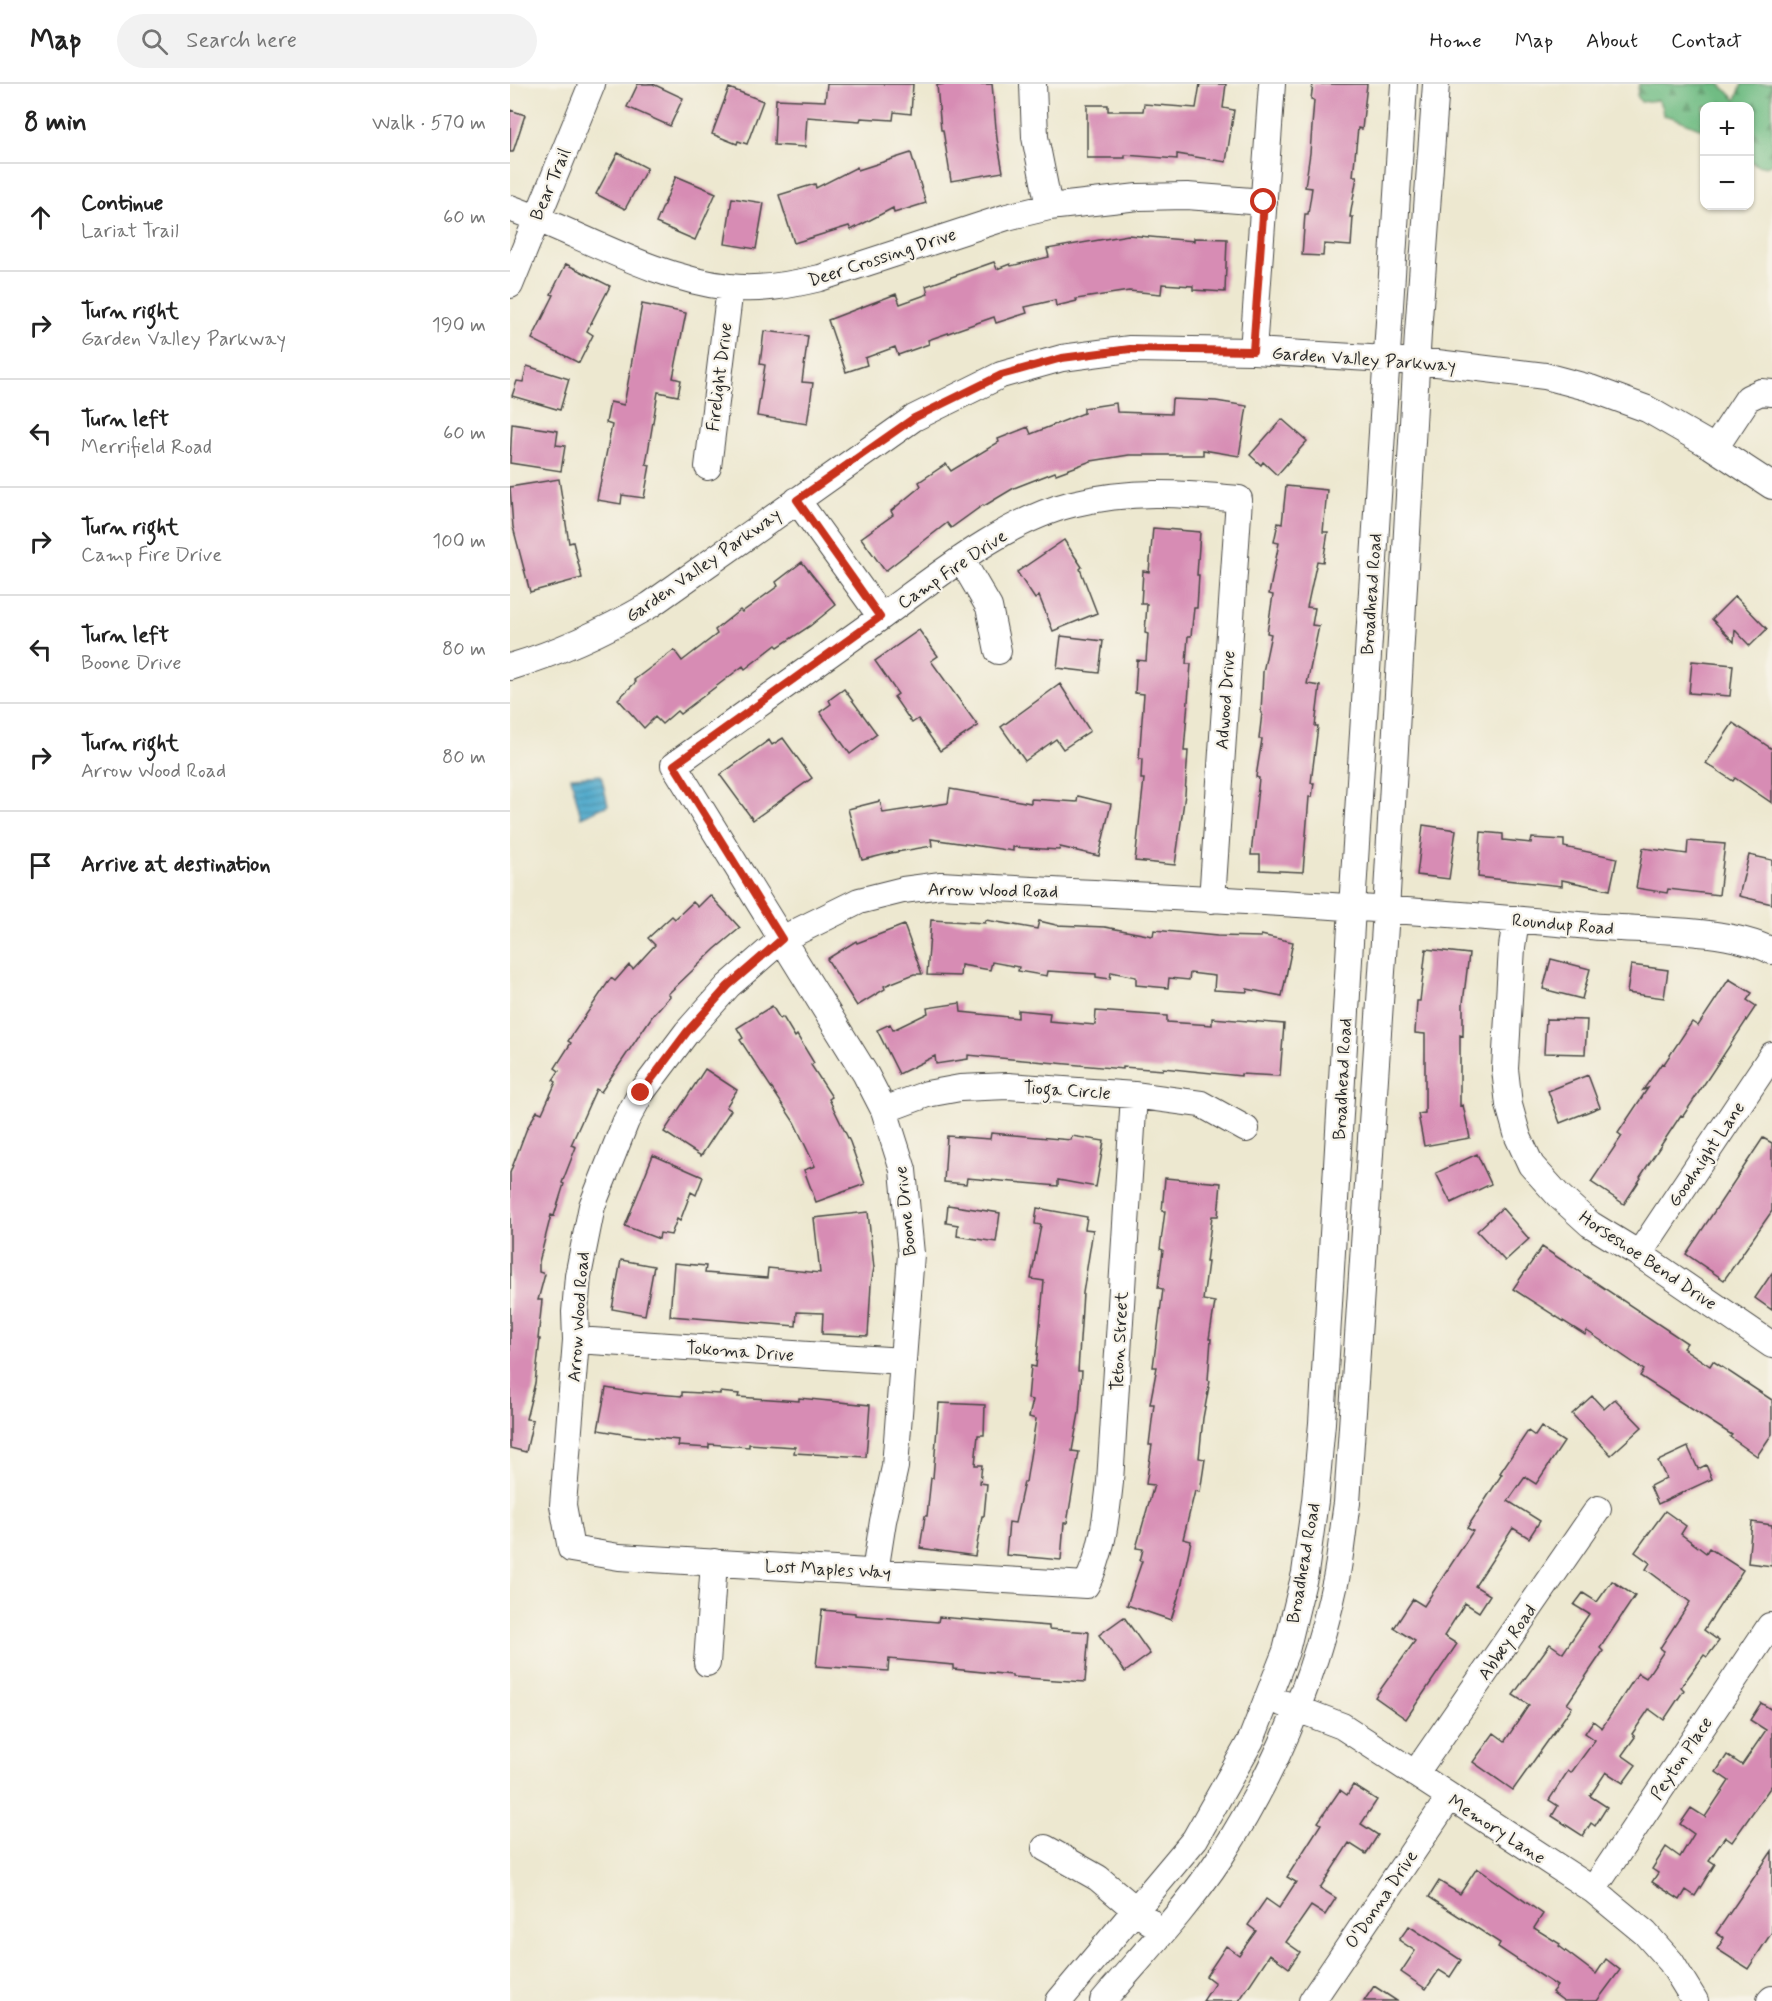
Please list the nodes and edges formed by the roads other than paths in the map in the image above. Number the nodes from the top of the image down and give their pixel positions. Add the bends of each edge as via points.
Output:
1 (592, 84) edge
2 (1033, 84) edge
3 (1272, 84) edge
4 (1404, 84) edge
5 (1436, 84) edge
6 (1264, 202) junction
7 (1049, 207) junction
8 (510, 208) edge
9 (536, 217) junction
10 (510, 285) edge
11 (730, 288) junction
12 (1253, 351) junction
13 (1386, 359) junction
14 (1416, 361) junction
15 (1772, 393) edge
16 (1715, 448) junction
17 (708, 467) dead end
18 (1772, 486) edge
19 (1239, 499) joint
20 (797, 500) junction
21 (961, 560) junction
22 (880, 617) junction
23 (998, 651) dead end
24 (510, 667) edge
25 (674, 765) joint
26 (1212, 900) junction
27 (1352, 908) junction
28 (1386, 911) junction
29 (1516, 919) junction
30 (782, 939) junction
31 (1772, 951) edge
32 (1772, 1055) edge
33 (1134, 1095) junction
34 (884, 1110) junction
35 (1246, 1129) dead end
36 (1639, 1254) junction
37 (576, 1340) junction
38 (1772, 1345) edge
39 (903, 1361) junction
40 (1598, 1509) dead end
41 (571, 1549) joint
42 (714, 1562) junction
43 (875, 1572) junction
44 (1086, 1585) joint
45 (1770, 1626) dead end
46 (707, 1663) dead end
47 (1268, 1697) junction
48 (1297, 1709) junction
49 (1415, 1774) junction
50 (1449, 1798) junction
51 (1046, 1848) dead end
52 (1593, 1890) junction
53 (1135, 1910) junction
54 (1163, 1932) junction
55 (1059, 2001) edge
56 (1103, 2001) edge
57 (1312, 2001) edge
58 (1695, 2001) edge

1 - 9 street, Bear Trail
2 - 7 street via 1035,137
3 - 6 street
4 - 13 street, Broadhead Road
5 - 14 street, Broadhead Road
6 - 7 street, Deer Crossing Drive via 1138,197
6 - 12 street
7 - 11 street, Deer Crossing Drive via 800,283
8 - 9 street, Deer Crossing Drive
9 - 10 street, Bear Trail
9 - 11 street, Deer Crossing Drive via 666,273
11 - 17 street, Firelight Drive
12 - 13 street, Garden Valley Parkway
12 - 20 street, Garden Valley Parkway via 1130,349 1062,358 1001,375 914,418
13 - 14 street, Garden Valley Parkway
13 - 27 street, Broadhead Road
14 - 16 street, Garden Valley Parkway via 1545,376 1590,388 1647,409
14 - 28 street, Broadhead Road
15 - 16 street via 1761,392 1748,398
16 - 18 street, Garden Valley Parkway
19 - 21 street, Camp Fire Drive via 1164,493 1122,495 1070,505 1016,526
19 - 26 street, Adwood Drive
20 - 22 street
20 - 24 street, Garden Valley Parkway via 650,605 554,653
21 - 22 street, Camp Fire Drive
21 - 23 street via 989,607
22 - 25 street, Camp Fire Drive
25 - 30 street, Boone Drive
26 - 27 street, Arrow Wood Road
26 - 30 street, Arrow Wood Road via 941,885 859,901
27 - 28 street, Roundup Road
27 - 47 street, Broadhead Road via 1315,1501 1305,1573 1286,1651
28 - 29 street, Roundup Road
28 - 48 street, Broadhead Road via 1347,1503 1336,1579 1315,1660
29 - 31 street, Roundup Road via 1676,931 1730,938
29 - 36 street, Horseshoe Bend Drive via 1505,1069 1518,1137 1531,1165 1558,1195 1590,1224
30 - 34 street, Boone Drive
30 - 37 street, Arrow Wood Road via 728,986 687,1032 647,1085 627,1121 592,1206 575,1312
32 - 36 street, Goodnight Lane
33 - 34 street, Tioga Circle via 1008,1086 960,1088 927,1094
33 - 35 street, Tioga Circle via 1202,1104
33 - 44 street, Teton Street via 1110,1482 1104,1535
34 - 39 street, Boone Drive via 903,1170 911,1254
36 - 38 street, Horseshoe Bend Drive
37 - 39 street, Tokoma Drive
37 - 41 street, Arrow Wood Road via 563,1505
39 - 43 street, Boone Drive via 895,1467
40 - 49 street, Abbey Road
41 - 42 street, Lost Maples Way via 619,1557
42 - 43 street, Lost Maples Way
42 - 46 street
43 - 44 street, Lost Maples Way
45 - 52 street, Peyton Place
47 - 48 street, Memory Lane
47 - 53 street, Broadhead Road via 1251,1740 1195,1839
48 - 49 street, Memory Lane via 1342,1726
48 - 54 street, Broadhead Road via 1279,1753 1220,1856
49 - 50 street, Memory Lane
50 - 52 street, Memory Lane
50 - 57 street, O'Donna Drive
51 - 53 street via 1098,1878
52 - 58 street, Memory Lane via 1651,1940 1671,1962
53 - 54 street
53 - 55 street, Broadhead Road
54 - 56 street, Broadhead Road

